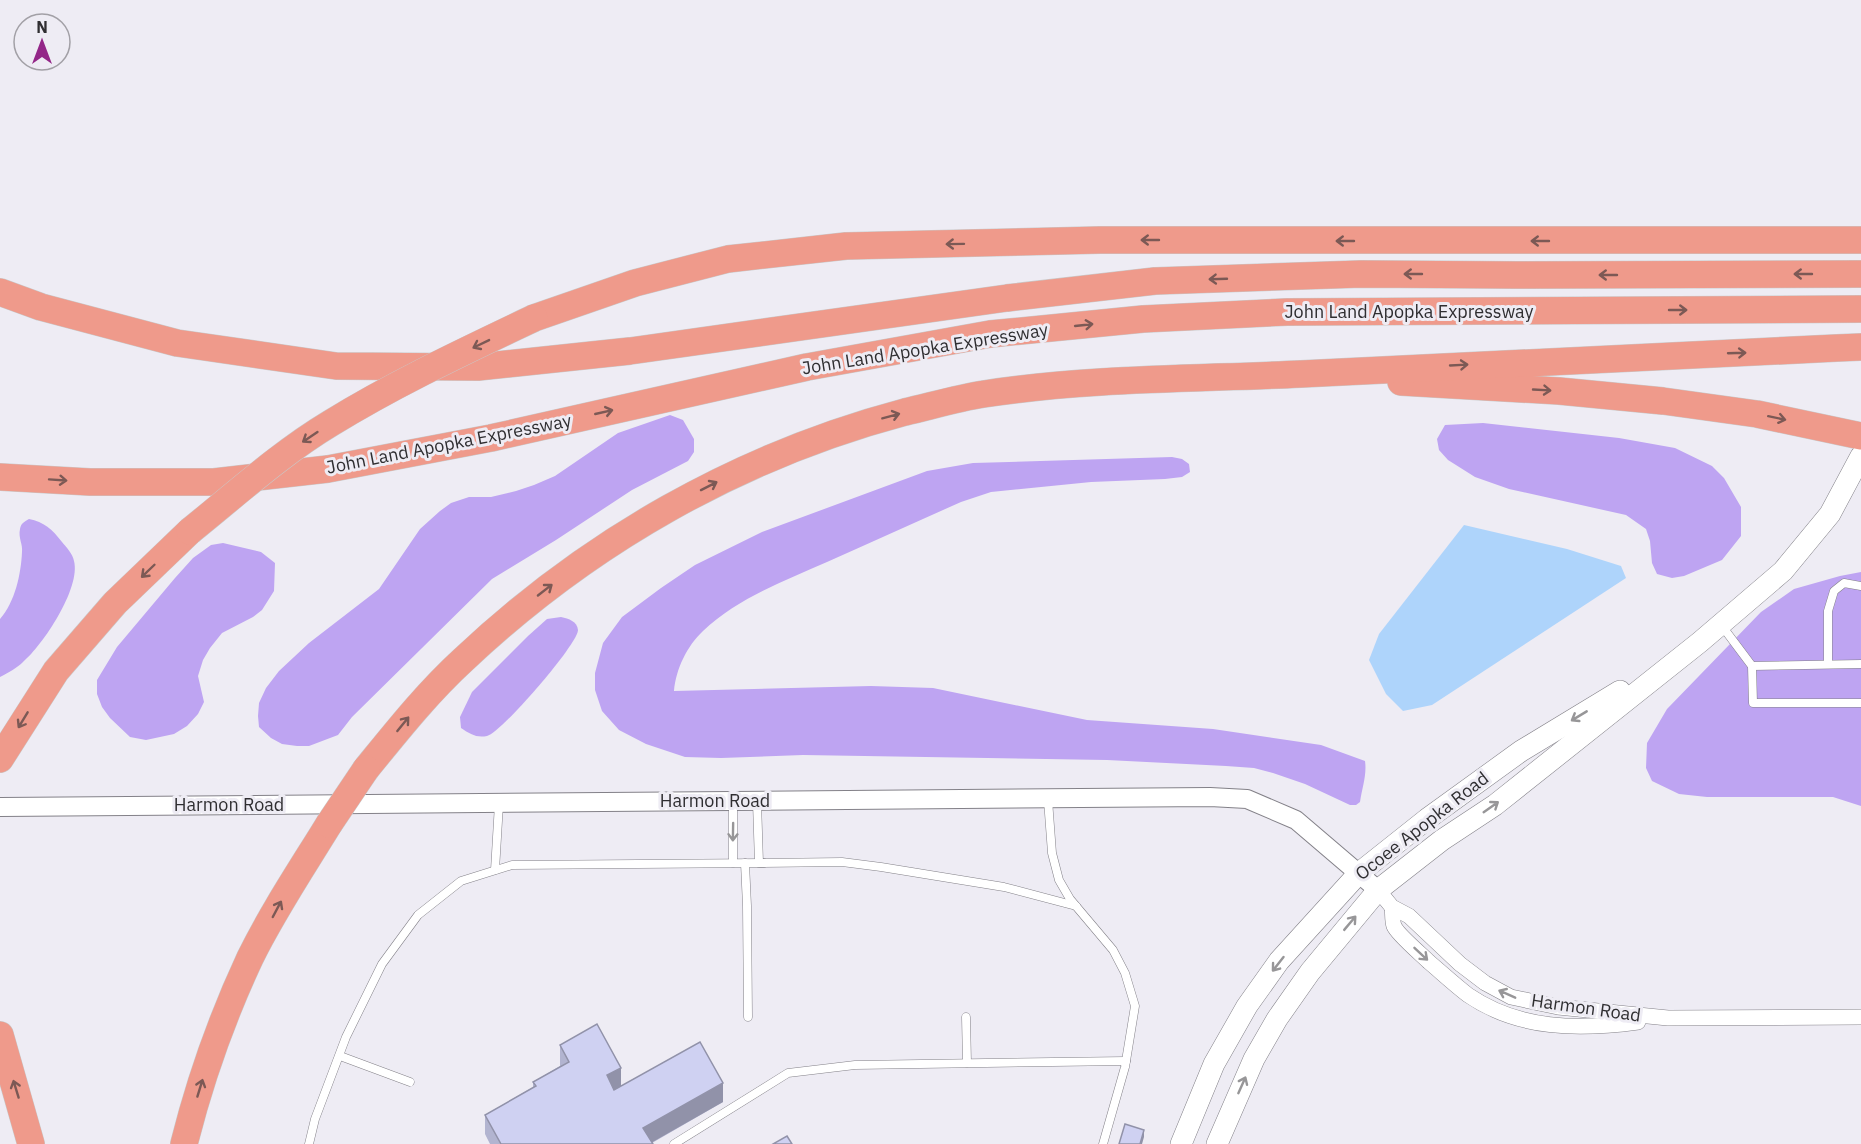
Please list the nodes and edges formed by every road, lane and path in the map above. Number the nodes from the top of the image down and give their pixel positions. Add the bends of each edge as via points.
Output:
1 (1861, 240) edge
2 (1861, 273) edge
3 (0, 292) edge
4 (1860, 309) edge
5 (1856, 348) edge
6 (1295, 374) junction
7 (1861, 436) edge
8 (1861, 456) edge
9 (0, 477) edge
10 (1861, 586) edge
11 (1721, 625) junction
12 (1700, 642) junction
13 (1828, 664) junction
14 (1861, 664) edge
15 (1752, 666) junction
16 (1861, 703) edge
17 (2, 755) edge
18 (1048, 798) junction
19 (734, 801) junction
20 (757, 801) junction
21 (499, 803) junction
22 (0, 807) edge
23 (733, 863) junction
24 (745, 863) junction
25 (761, 863) junction
26 (495, 870) junction
27 (1359, 873) junction
28 (1378, 890) junction
29 (1076, 906) junction
30 (748, 1017) dead end
31 (966, 1017) dead end
32 (1861, 1017) edge
33 (0, 1035) edge
34 (340, 1056) junction
35 (1126, 1061) junction
36 (967, 1063) junction
37 (410, 1082) dead end
38 (31, 1144) edge
39 (184, 1144) edge
40 (309, 1144) edge
41 (674, 1144) edge
42 (1103, 1144) edge
43 (1181, 1144) edge
44 (1217, 1144) edge

1 -> 17 highway, bridge via 1100,240 846,246 728,259 635,283 534,318 411,378 298,445 190,531 115,603 56,671
2 -> 3 highway, John Land Apopka Expressway via 1361,274 1155,281 630,351 478,367 336,366 177,343 41,308
9 -> 4 highway, John Land Apopka Expressway via 214,482 328,469 491,438 807,367 990,334 1143,319 1287,312
6 -> 5 highway
6 -> 7 highway via 1664,401 1757,414
39 -> 6 highway, bridge via 209,1058 251,957 281,901 366,769 454,669 542,592 614,539 732,475 874,420 982,394 1040,387
8 - 11 main road, Ocoee Apopka Road via 1830,514 1790,563
10 - 13 lane via 1844,583 1834,591 1828,610
11 - 12 main road, Ocoee Apopka Road
11 - 15 lane
12 -> 27 main road, Ocoee Apopka Road via 1521,752
28 -> 12 main road, Ocoee Apopka Road via 1495,805
13 - 14 lane
13 - 15 lane
15 - 16 lane via 1753,703
18 - 20 street, Harmon Road
18 - 27 street, Harmon Road via 1247,799 1296,820
18 - 29 lane via 1052,853 1059,880
19 - 20 street, Harmon Road
19 - 21 street, Harmon Road
19 -> 23 lane
20 - 25 lane
21 - 22 street, Harmon Road
21 - 26 lane
23 - 24 lane
23 - 26 lane via 512,865
24 - 25 lane
24 - 30 lane
25 - 29 lane via 842,862 881,867 1004,887
26 - 34 lane via 461,881 418,915 382,964
27 - 28 street, Harmon Road
27 -> 43 main road, Ocoee Apopka Road via 1279,961 1247,1006 1214,1064
28 - 32 street, Harmon Road via 1392,907 1409,916 1468,971 1511,997 1558,1007 1668,1018
44 -> 28 main road, Ocoee Apopka Road via 1254,1059 1277,1019
29 - 35 lane via 1113,951 1125,974 1135,1006
31 - 36 lane
38 -> 33 highway
34 - 37 lane
34 - 40 lane
35 - 36 lane
35 - 42 lane
36 - 41 lane via 855,1065 788,1073

